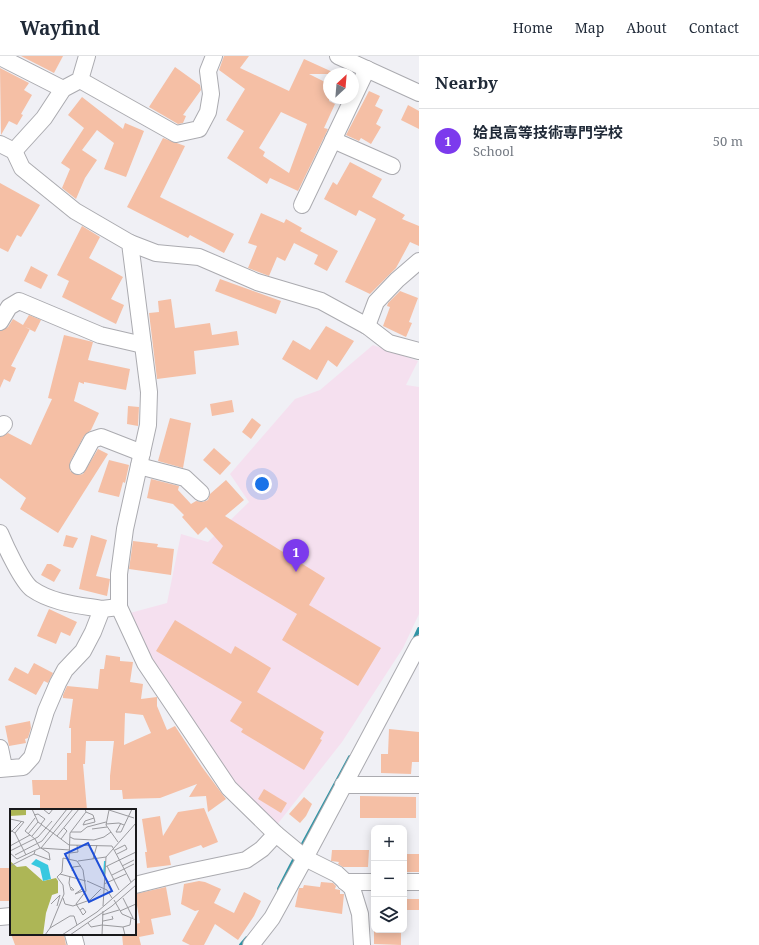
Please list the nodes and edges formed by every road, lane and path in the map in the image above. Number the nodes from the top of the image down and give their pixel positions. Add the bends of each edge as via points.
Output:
1 (87, 56) edge
2 (214, 56) edge
3 (338, 56) edge
4 (0, 57) edge
5 (367, 69) junction
6 (80, 80) junction
7 (64, 89) junction
8 (419, 93) edge
9 (333, 140) junction
10 (7, 148) edge
11 (392, 166) dead end
12 (302, 206) dead end
13 (130, 243) junction
14 (419, 261) edge
15 (0, 322) edge
16 (367, 326) junction
17 (143, 345) junction
18 (419, 351) edge
19 (140, 459) junction
20 (78, 466) dead end
21 (201, 493) dead end
22 (0, 533) edge
23 (119, 607) junction
24 (102, 609) junction
25 (419, 644) edge
26 (0, 748) edge
27 (2, 768) edge
28 (343, 786) junction
29 (419, 786) edge
30 (276, 834) junction
31 (305, 858) junction
32 (345, 882) junction
33 (371, 882) edge
34 (407, 882) edge
35 (419, 882) edge
36 (136, 885) edge
37 (10, 916) edge
38 (0, 917) edge
39 (73, 935) edge
40 (76, 945) edge
41 (251, 945) edge
42 (362, 945) edge

1 - 6 street
2 - 6 street via 208,71 211,94 208,112 199,130 176,134
3 - 5 street
4 - 7 street
5 - 8 street
5 - 9 street
6 - 7 street
7 - 10 street via 44,118
9 - 11 street
9 - 12 street
10 - 13 street via 22,168 75,211
13 - 16 street via 156,253 199,257 257,282 321,301
13 - 17 street
14 - 16 street via 376,302
15 - 17 street via 9,307 19,301 100,335
16 - 18 street via 389,343
17 - 19 street via 149,392 148,425
19 - 20 street via 101,438 92,440
19 - 21 street via 185,478
19 - 23 street via 124,529 119,574
22 - 24 street via 30,588 52,600
23 - 24 street
23 - 30 street via 145,663 229,788
24 - 27 street via 83,651 65,670 58,683 46,711 32,757 23,767
25 - 28 street
26 - 27 street
28 - 29 street
28 - 31 street
30 - 31 street
30 - 36 street via 262,849 246,860
31 - 32 street via 338,874
31 - 41 street via 272,918
32 - 33 street
32 - 42 street via 352,888 360,914
34 - 35 street
37 - 38 street
39 - 40 street

